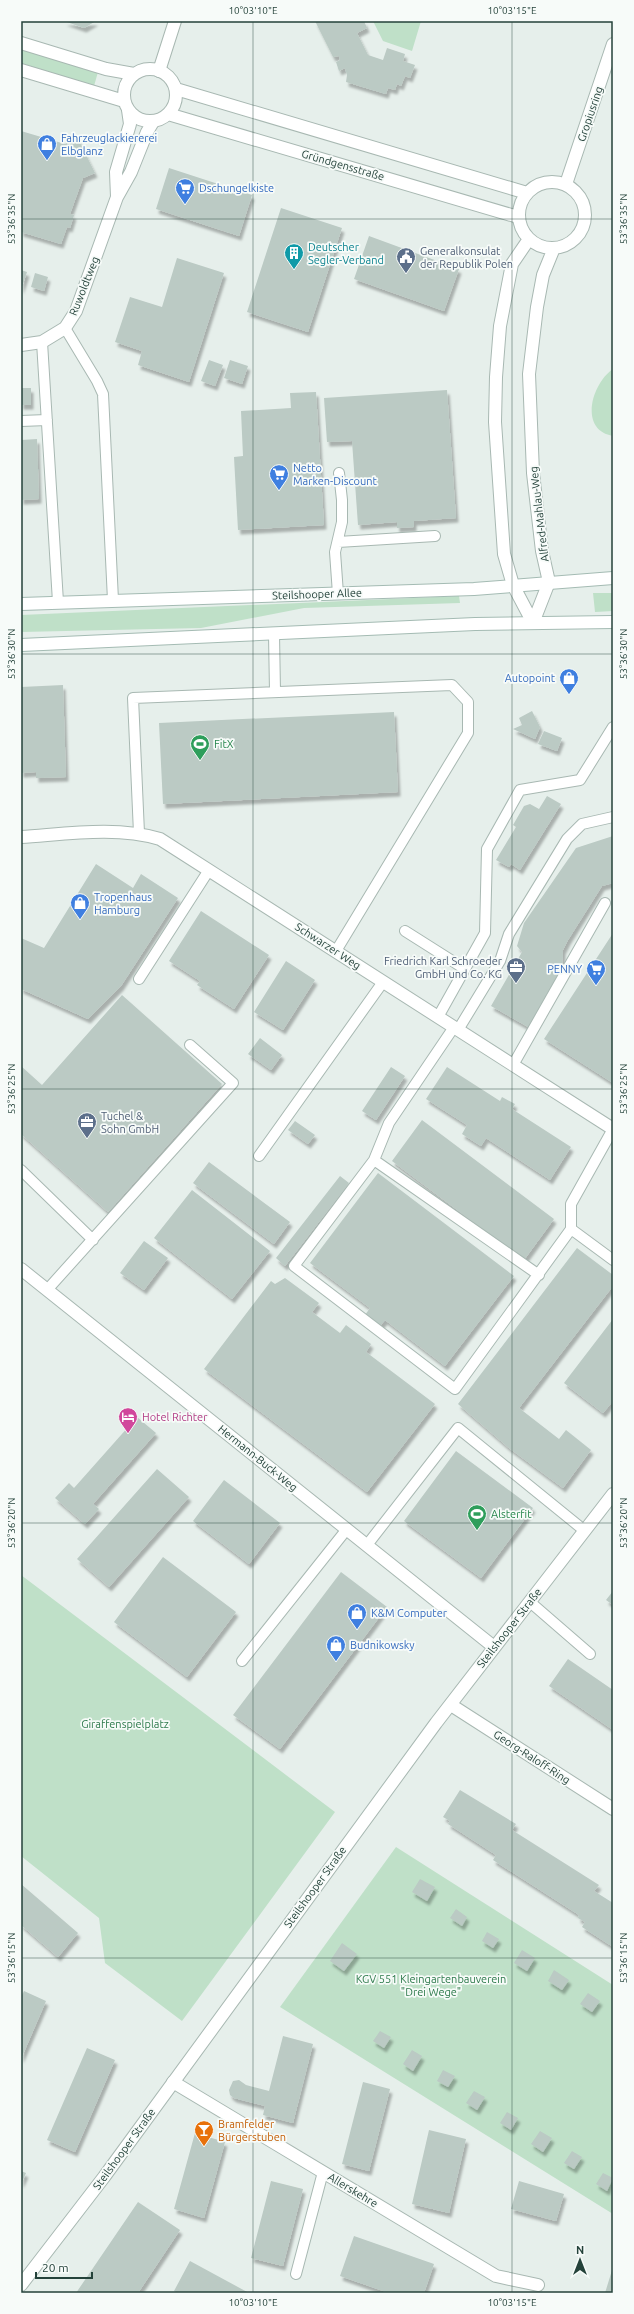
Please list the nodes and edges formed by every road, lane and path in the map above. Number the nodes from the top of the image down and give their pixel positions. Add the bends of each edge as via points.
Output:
1 (175, 21) edge
2 (21, 44) edge
3 (613, 44) edge
4 (21, 70) edge
5 (159, 70) junction
6 (134, 74) junction
7 (176, 89) junction
8 (126, 105) junction
9 (168, 114) junction
10 (153, 122) junction
11 (566, 184) junction
12 (527, 193) junction
13 (116, 197) junction
14 (518, 217) junction
15 (529, 239) junction
16 (554, 248) junction
17 (65, 328) junction
18 (42, 342) junction
19 (21, 345) edge
20 (47, 420) junction
21 (21, 421) edge
22 (339, 473) dead end
23 (434, 536) dead end
24 (338, 542) junction
25 (613, 578) edge
26 (549, 582) junction
27 (512, 585) junction
28 (338, 594) junction
29 (113, 600) junction
30 (58, 602) junction
31 (21, 604) edge
32 (613, 622) edge
33 (533, 623) junction
34 (274, 634) junction
35 (21, 645) edge
36 (275, 692) junction
37 (613, 727) edge
38 (613, 817) edge
39 (139, 833) junction
40 (21, 837) edge
41 (208, 870) junction
42 (605, 903) dead end
43 (406, 931) dead end
44 (336, 951) junction
45 (465, 969) junction
46 (139, 979) dead end
47 (383, 982) junction
48 (438, 1017) junction
49 (456, 1028) junction
50 (190, 1045) dead end
51 (512, 1065) junction
52 (613, 1129) edge
53 (259, 1156) dead end
54 (374, 1160) junction
55 (21, 1170) edge
56 (571, 1229) junction
57 (93, 1240) junction
58 (613, 1260) edge
59 (21, 1269) edge
60 (539, 1275) junction
61 (47, 1290) junction
62 (613, 1494) edge
63 (347, 1529) junction
64 (585, 1531) junction
65 (367, 1545) junction
66 (530, 1602) junction
67 (494, 1647) junction
68 (590, 1654) dead end
69 (242, 1661) dead end
70 (451, 1705) junction
71 (613, 1809) edge
72 (173, 2082) junction
73 (323, 2172) junction
74 (296, 2274) dead end
75 (21, 2285) edge
76 (538, 2285) dead end

1 - 5 street
2 - 6 street via 106,69
3 - 11 street, Gropiusring
4 - 8 street
5 - 6 street via 149,69
5 - 7 street via 169,77
6 - 8 street via 124,90
7 - 9 street via 174,107
7 - 12 street
8 - 10 street via 141,121
8 - 13 street, Ruwoldtweg via 130,124 116,172
9 - 10 street via 163,119
9 - 14 street, Gründgensstraße
10 - 13 street, Ruwoldtweg via 146,132 131,172
11 - 12 street via 543,183 534,186
11 - 16 street via 581,198 586,217 579,236 567,245
12 - 14 street via 521,202
13 - 17 street, Ruwoldtweg via 78,306
14 - 15 street via 523,232
15 - 16 street via 542,247
15 - 27 street via 512,264 500,326 496,377 495,422 501,538
16 - 26 street, Alfred-Mahlau-Weg via 543,275 536,306 529,374 533,473 542,551
17 - 18 street, Ruwoldtweg
17 - 29 lane via 103,394
18 - 19 street, Ruwoldtweg
18 - 20 lane
20 - 21 lane
20 - 30 lane
22 - 24 lane via 342,515
23 - 24 lane
24 - 28 lane
25 - 26 street, Steilshooper Allee
26 - 27 street, Steilshooper Allee
26 - 33 street
27 - 28 street, Steilshooper Allee
27 - 33 street
28 - 29 street, Steilshooper Allee
29 - 30 street, Steilshooper Allee
30 - 31 street, Steilshooper Allee
32 - 33 street
33 - 34 street
34 - 35 street
34 - 36 lane
36 - 39 lane via 132,698
36 - 44 lane via 452,685 468,702 468,733
37 - 45 lane via 580,780 520,790 487,849 485,933
38 - 49 lane via 582,824 567,839 509,934 500,961
39 - 40 street, Schwarzer Weg via 100,832
39 - 41 street, Schwarzer Weg via 160,839
41 - 44 street, Schwarzer Weg
41 - 46 lane
42 - 51 lane
43 - 45 lane
44 - 47 street, Schwarzer Weg
45 - 48 lane
47 - 48 street, Schwarzer Weg
47 - 53 lane
48 - 49 street, Schwarzer Weg
49 - 51 street, Schwarzer Weg
49 - 54 lane via 390,1123
50 - 57 lane via 233,1083
51 - 52 street, Schwarzer Weg
52 - 56 lane via 571,1204
54 - 60 lane
54 - 60 lane via 294,1266 455,1389
55 - 57 lane
56 - 58 lane
56 - 60 lane
57 - 61 lane
59 - 61 street, Hermann-Buck-Weg
61 - 63 street, Hermann-Buck-Weg
62 - 64 street, Steilshooper Straße
63 - 65 street, Hermann-Buck-Weg
63 - 69 lane
64 - 65 lane via 458,1428
64 - 66 street, Steilshooper Straße
65 - 67 street, Hermann-Buck-Weg
66 - 67 street, Steilshooper Straße
66 - 68 lane
67 - 70 street, Steilshooper Straße
70 - 71 street, Georg-Raloff-Ring
70 - 72 street, Steilshooper Straße
72 - 73 street, Allerskehre
72 - 75 street, Steilshooper Straße
73 - 74 lane
73 - 76 street, Allerskehre via 496,2276

